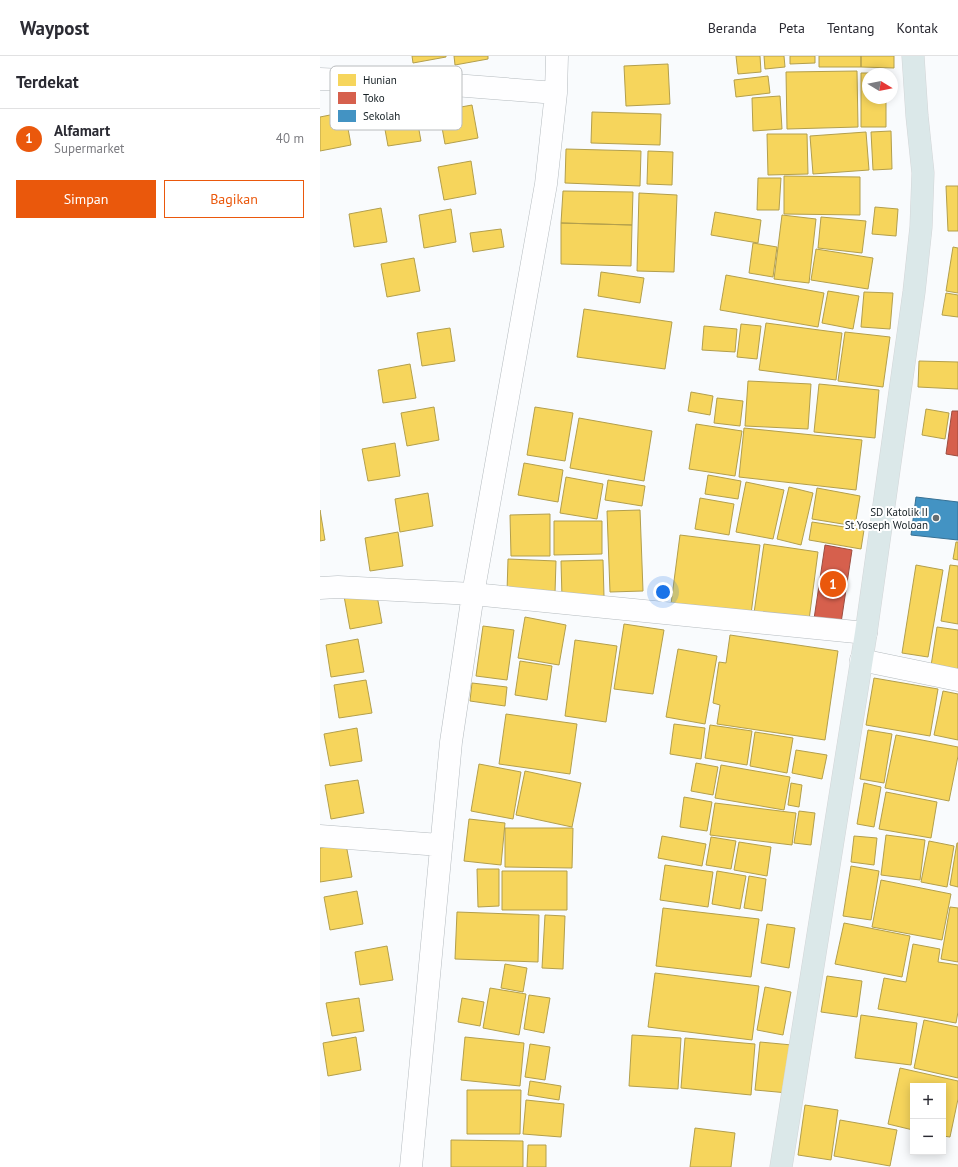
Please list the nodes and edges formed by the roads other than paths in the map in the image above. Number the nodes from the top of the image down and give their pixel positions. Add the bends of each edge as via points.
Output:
1 (558, 56) edge
2 (913, 56) edge
3 (320, 79) edge
4 (330, 80) edge
5 (462, 86) edge
6 (556, 93) junction
7 (320, 588) edge
8 (473, 594) junction
9 (866, 633) junction
10 (861, 660) junction
11 (958, 680) edge
12 (320, 836) edge
13 (440, 845) junction
14 (411, 1167) edge
15 (781, 1167) edge

1 - 6 street
2 - 9 main road via 923,173 921,226
3 - 4 street
5 - 6 street
6 - 8 street via 546,184
7 - 8 street
8 - 9 street
8 - 13 street via 451,742
9 - 10 main road
10 - 11 street
10 - 15 main road
12 - 13 street
13 - 14 street

